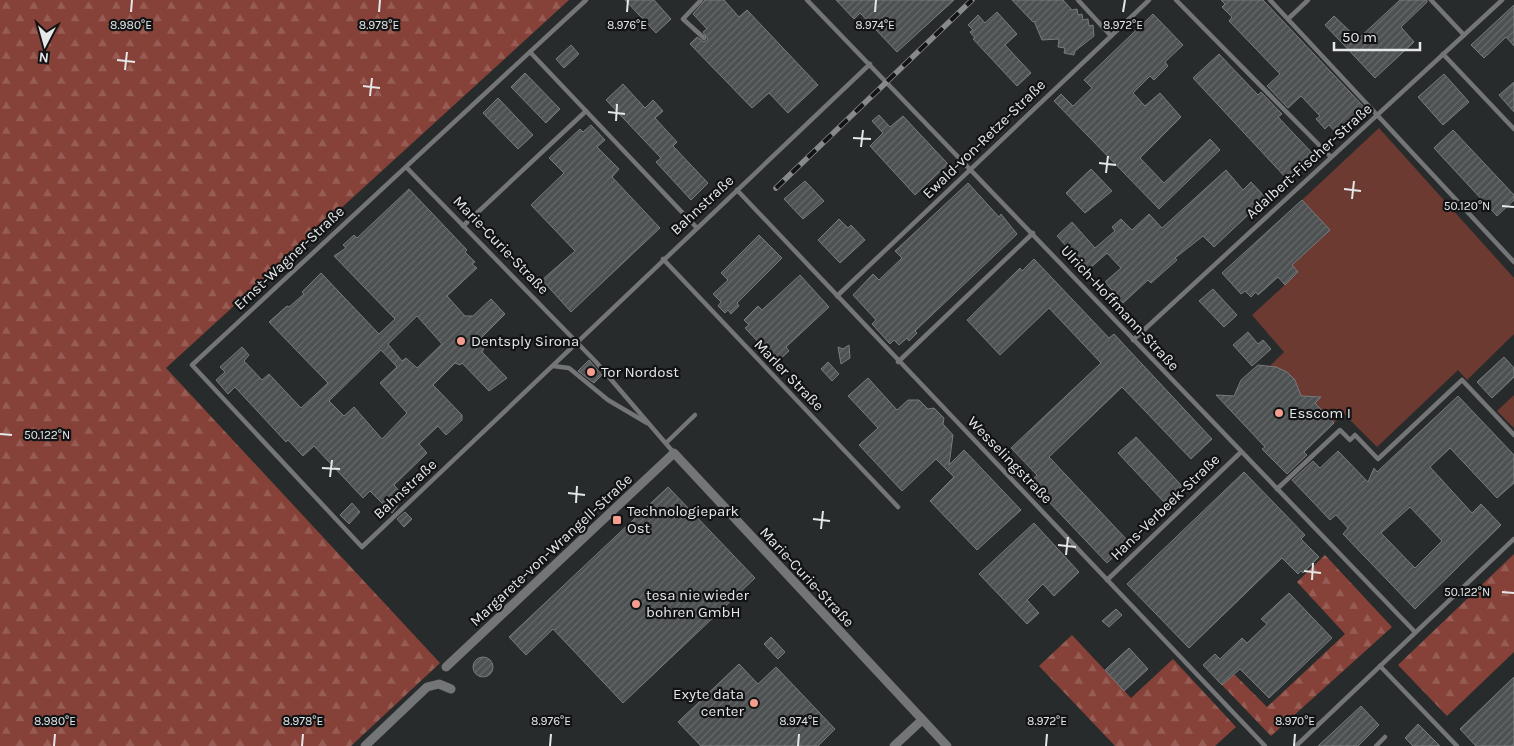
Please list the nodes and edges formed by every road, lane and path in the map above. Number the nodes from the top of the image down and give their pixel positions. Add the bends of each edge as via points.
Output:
1 (586, 0) edge
2 (701, 0) edge
3 (807, 0) edge
4 (1078, 0) edge
5 (1149, 0) edge
6 (1176, 0) edge
7 (1270, 0) edge
8 (1308, 0) edge
9 (1502, 0) edge
10 (1433, 1) edge
11 (1288, 19) junction
12 (1464, 35) junction
13 (1111, 36) junction
14 (704, 38) dead end
15 (530, 52) junction
16 (1443, 54) junction
17 (870, 64) junction
18 (586, 111) junction
19 (1378, 115) junction
20 (1514, 129) edge
21 (1331, 158) junction
22 (406, 167) junction
23 (971, 169) junction
24 (737, 190) junction
25 (464, 226) junction
26 (697, 228) junction
27 (1033, 233) junction
28 (663, 259) junction
29 (1514, 262) edge
30 (837, 296) junction
31 (1133, 340) junction
32 (577, 343) junction
33 (898, 362) junction
34 (553, 366) junction
35 (695, 415) dead end
36 (650, 424) junction
37 (1514, 435) edge
38 (666, 443) junction
39 (1241, 452) junction
40 (674, 453) junction
41 (1277, 489) junction
42 (898, 507) dead end
43 (1514, 539) edge
44 (362, 547) joint
45 (1107, 580) junction
46 (1415, 632) junction
47 (1380, 666) junction
48 (446, 667) dead end
49 (451, 689) dead end
50 (922, 720) junction
51 (1385, 737) dead end
52 (365, 746) edge
53 (894, 746) edge
54 (947, 746) edge
55 (1265, 746) edge
56 (1296, 746) edge
57 (1376, 746) edge
58 (1457, 746) edge

1 - 15 lane, Ernst-Wagner-Straße
2 - 14 lane via 683,19
3 - 17 lane, Ulrich-Hoffmann-Straße
4 - 13 lane
5 - 13 lane, Ewald-von-Retze-Straße
6 - 21 lane
7 - 11 lane
8 - 11 lane
9 - 12 lane, Adalbert-Fischer-Straße
10 - 12 lane
11 - 19 lane
12 - 16 lane, Adalbert-Fischer-Straße
13 - 23 lane, Ewald-von-Retze-Straße
15 - 18 lane
15 - 22 lane, Ernst-Wagner-Straße
16 - 19 lane, Adalbert-Fischer-Straße
16 - 20 lane
17 - 23 lane, Ulrich-Hoffmann-Straße
17 - 24 lane, Bahnstraße
18 - 25 lane
18 - 26 lane
19 - 21 lane, Adalbert-Fischer-Straße
19 - 29 lane
21 - 31 lane, Adalbert-Fischer-Straße
22 - 25 lane, Marie-Curie-Straße
22 - 44 lane, Ernst-Wagner-Straße via 192,365
23 - 27 lane, Ulrich-Hoffmann-Straße
23 - 30 lane, Ewald-von-Retze-Straße
24 - 26 lane, Bahnstraße
24 - 30 lane, Wesselingstraße
25 - 32 lane, Marie-Curie-Straße
26 - 28 lane, Bahnstraße
27 - 31 lane, Ulrich-Hoffmann-Straße
27 - 33 lane
28 - 32 lane, Bahnstraße
28 - 42 lane, Marler Straße
30 - 33 lane, Wesselingstraße
31 - 39 lane, Ulrich-Hoffmann-Straße
32 - 34 lane, Bahnstraße
32 - 36 lane, Marie-Curie-Straße
33 - 45 lane, Wesselingstraße
34 - 36 lane via 569,368 608,400
34 - 44 lane, Bahnstraße
35 - 38 lane
36 - 38 lane, Marie-Curie-Straße
37 - 41 lane via 1462,380 1378,459 1355,435 1350,440 1340,430
38 - 40 lane, Marie-Curie-Straße
39 - 41 lane, Ulrich-Hoffmann-Straße
39 - 45 lane, Hans-Verbeek-Straße
40 - 48 street, Margarete-von-Wrangell-Straße
40 - 50 street, Marie-Curie-Straße
41 - 46 lane, Ulrich-Hoffmann-Straße
43 - 46 lane
45 - 55 lane, Wesselingstraße
46 - 47 lane
47 - 56 lane
47 - 58 lane
49 - 52 street via 439,684 427,687
50 - 53 street
50 - 54 street, Marie-Curie-Straße
51 - 57 lane

